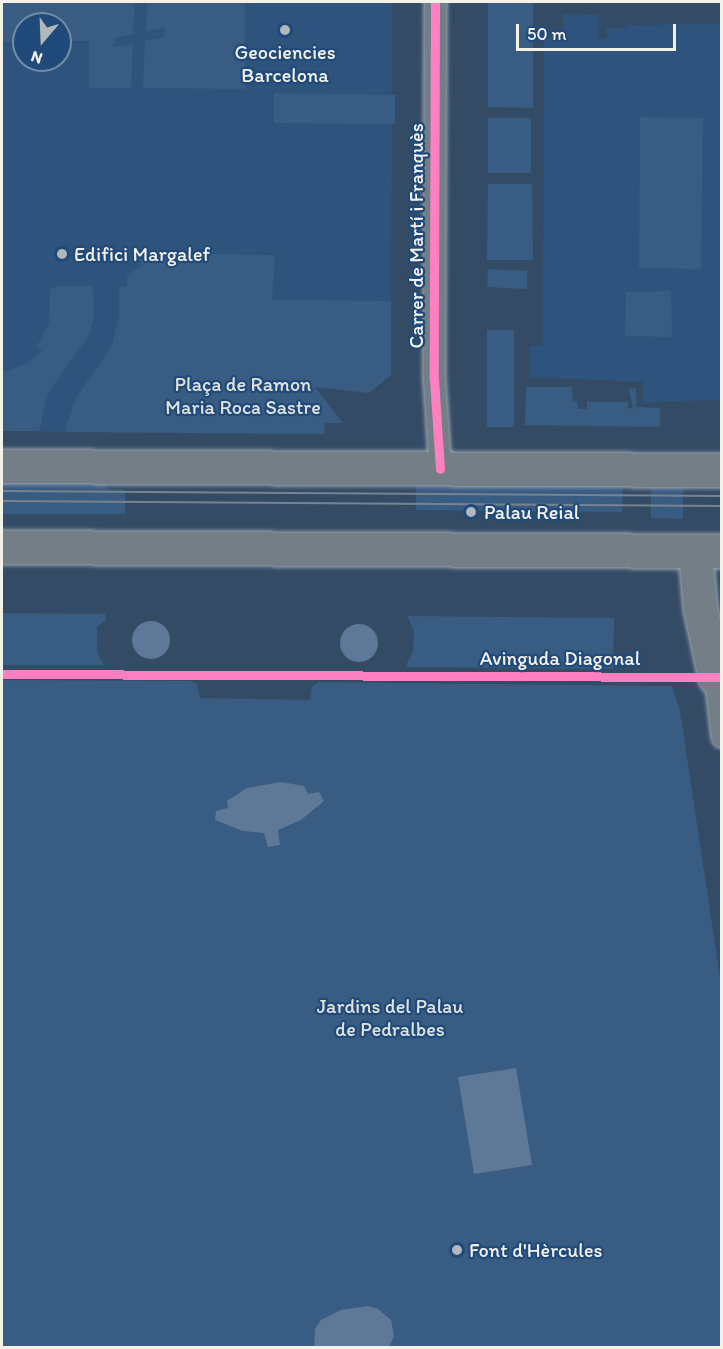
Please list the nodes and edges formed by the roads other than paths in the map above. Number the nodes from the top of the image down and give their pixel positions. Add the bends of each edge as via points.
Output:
1 (435, 2) edge
2 (449, 2) edge
3 (440, 454) junction
4 (2, 466) edge
5 (722, 470) edge
6 (2, 547) edge
7 (708, 551) edge
8 (718, 674) edge
9 (722, 737) edge

1 - 3 street, Carrer de Martí i Franquès via 434,379
2 - 3 street, Carrer de Martí i Franquès via 447,422
3 - 4 main road
3 - 5 main road
6 - 7 main road
7 - 8 main road via 700,608
8 - 9 street

